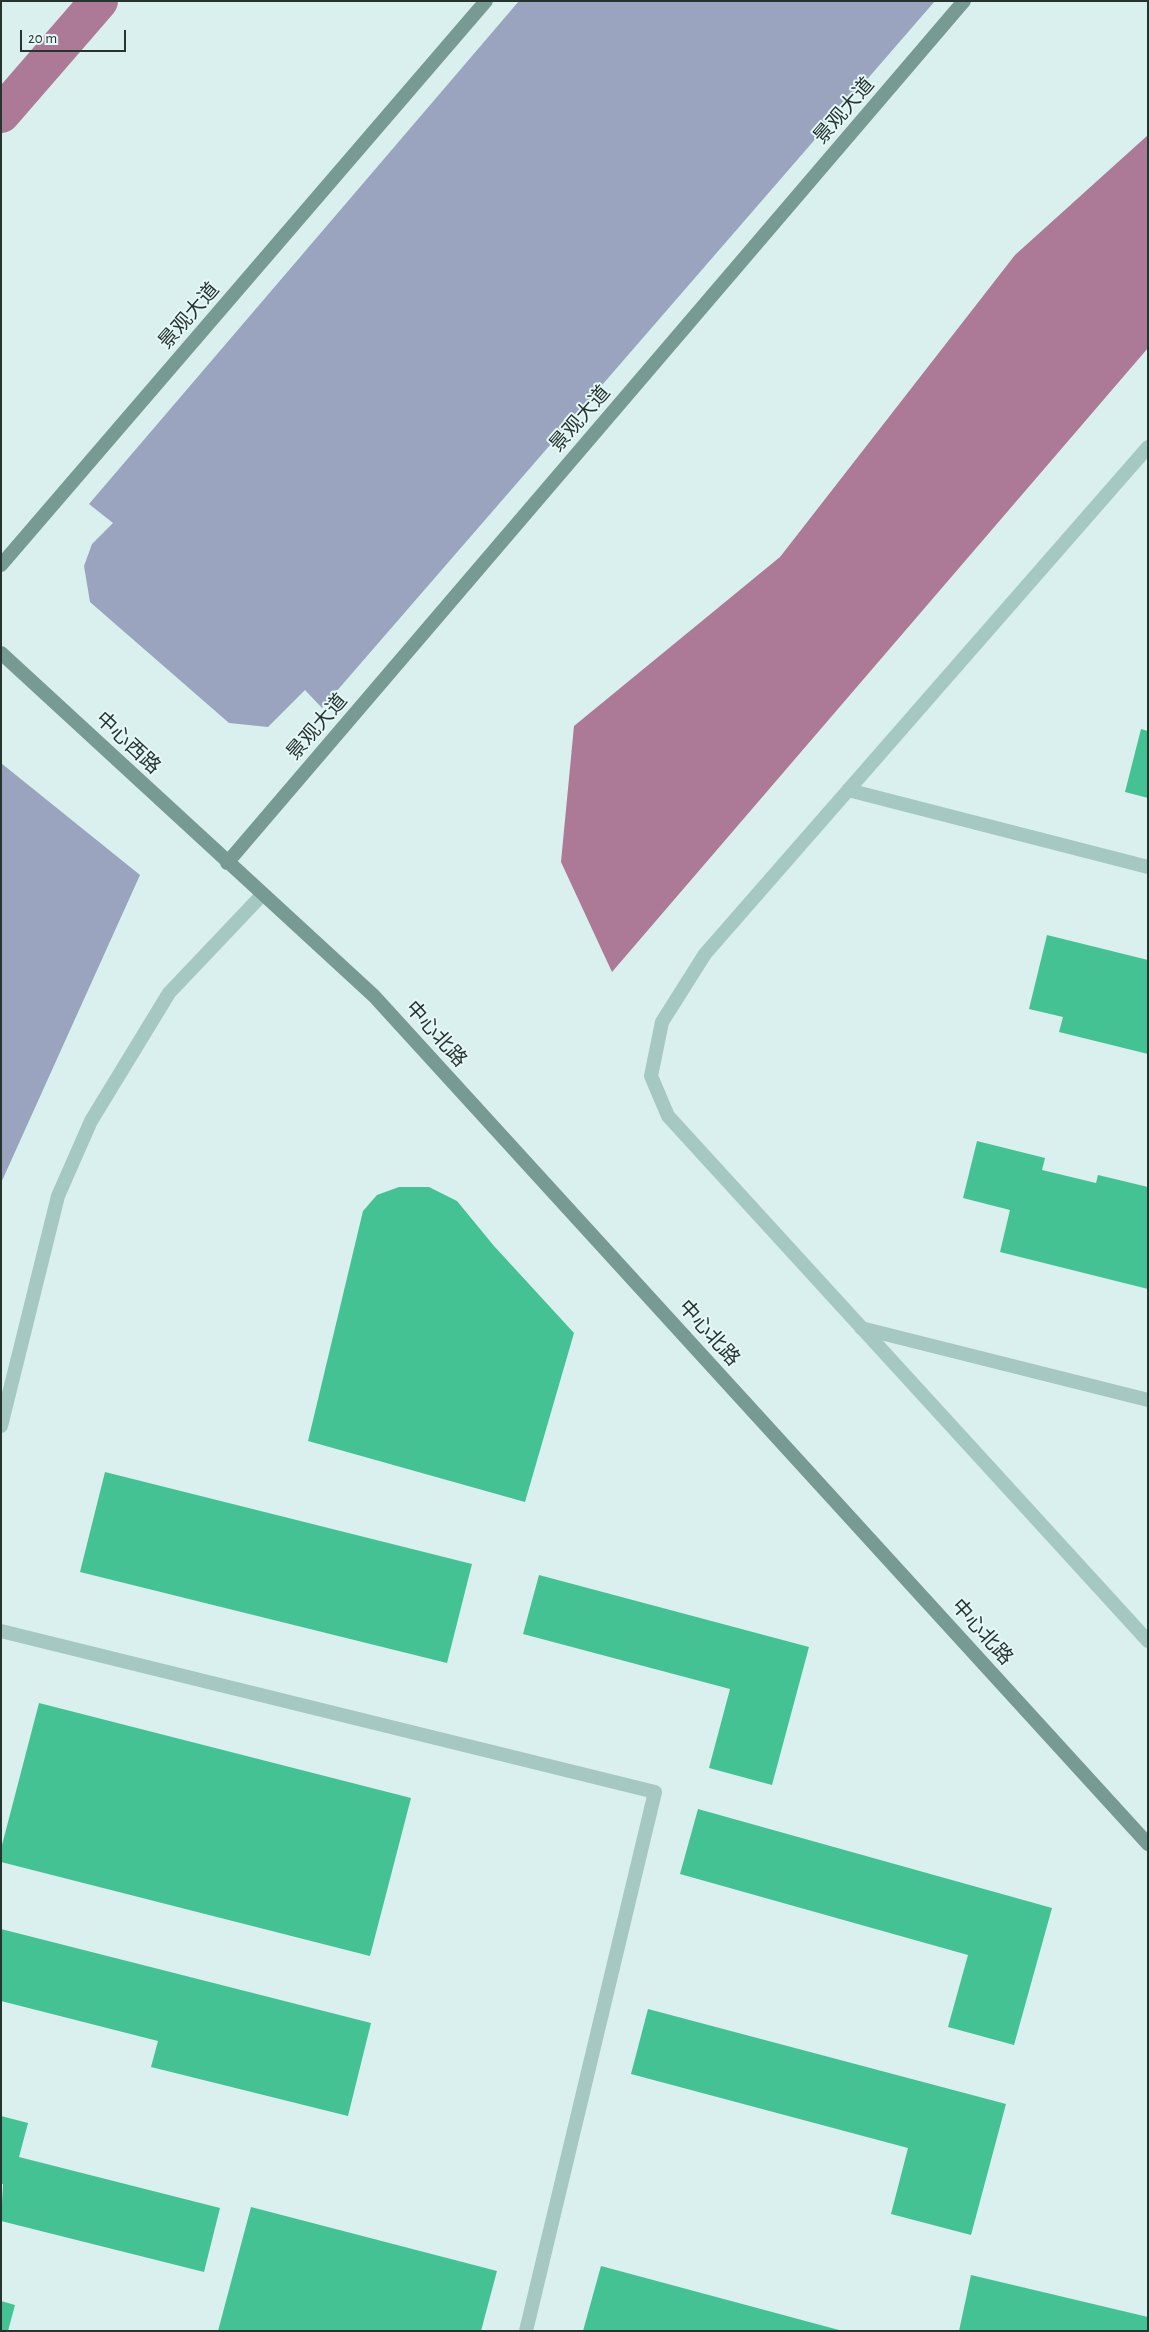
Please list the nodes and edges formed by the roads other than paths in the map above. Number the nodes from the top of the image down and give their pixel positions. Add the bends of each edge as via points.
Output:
1 (486, 1) edge
2 (964, 1) edge
3 (1148, 448) edge
4 (1, 565) edge
5 (1, 653) edge
6 (848, 790) junction
7 (227, 863) junction
8 (1148, 866) edge
9 (262, 894) junction
10 (861, 1328) junction
11 (1148, 1400) edge
12 (1, 1426) edge
13 (1, 1632) edge
14 (1148, 1641) edge
15 (1148, 1844) edge
16 (526, 2331) edge

1 - 4 main road, 景观大道
2 - 7 main road, 景观大道
3 - 6 street
5 - 7 main road, 中心西路
6 - 8 street
6 - 10 street via 705,954 662,1022 651,1076 668,1116
7 - 9 main road, 中心北路
9 - 12 street via 170,993 91,1121 58,1196
9 - 15 main road, 中心北路 via 374,996
10 - 11 street
10 - 14 street
13 - 16 street via 655,1792

